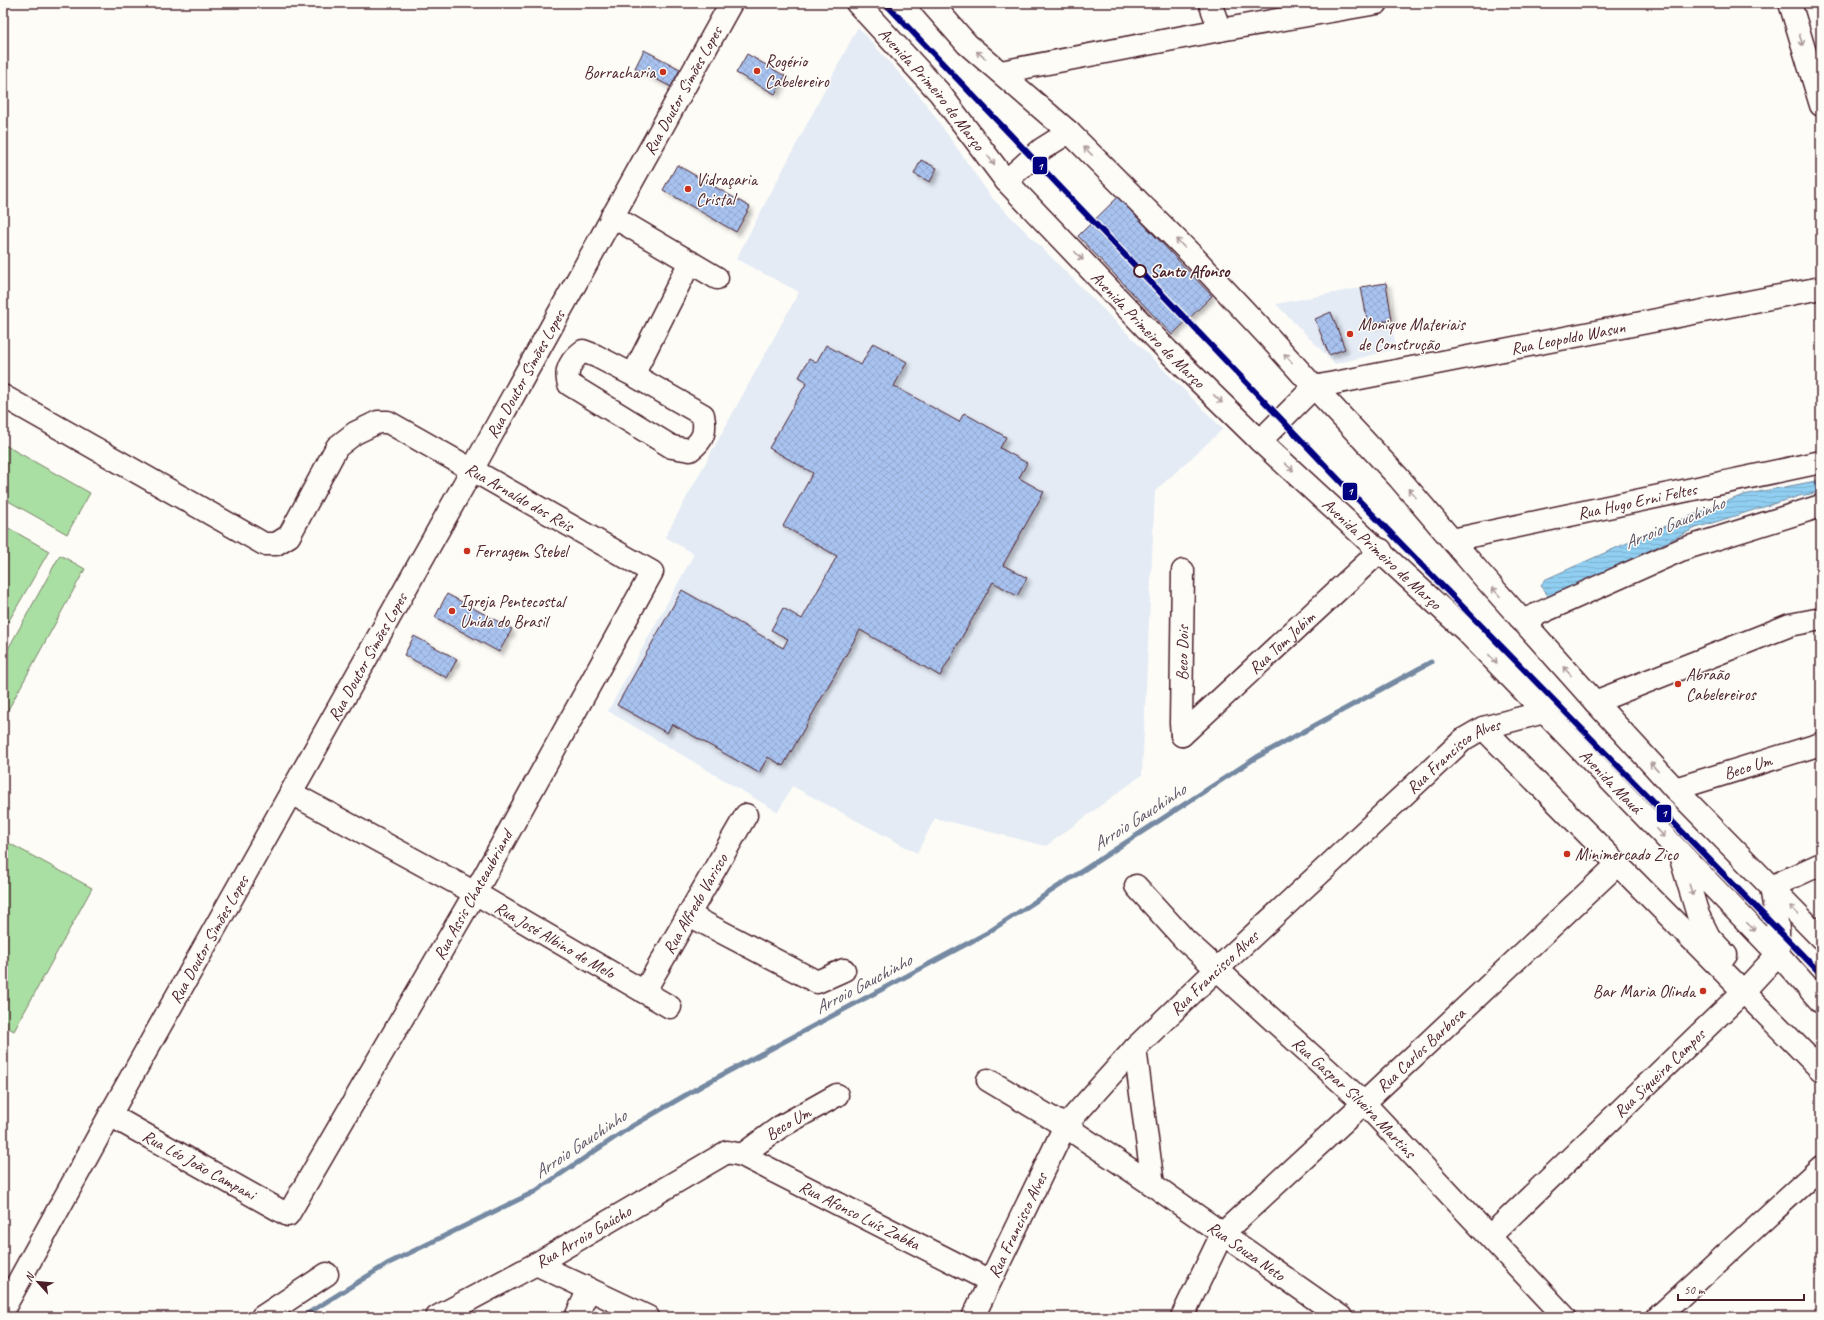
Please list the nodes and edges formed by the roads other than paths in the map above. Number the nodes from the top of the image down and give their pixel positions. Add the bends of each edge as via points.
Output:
1 (731, 3) edge
2 (857, 3) edge
3 (931, 3) edge
4 (1210, 3) edge
5 (1377, 3) edge
6 (1792, 4) edge
7 (1220, 30) junction
8 (1001, 72) junction
9 (1821, 105) edge
10 (1069, 132) junction
11 (1006, 180) junction
12 (612, 216) junction
13 (690, 262) junction
14 (717, 278) dead end
15 (1821, 288) edge
16 (633, 374) junction
17 (1314, 387) junction
18 (3, 396) edge
19 (1260, 441) junction
20 (1821, 462) edge
21 (472, 470) junction
22 (1821, 506) edge
23 (1452, 540) junction
24 (1380, 550) junction
25 (1183, 571) dead end
26 (652, 572) joint
27 (1821, 619) edge
28 (1522, 621) junction
29 (1466, 631) joint
30 (1595, 702) junction
31 (1544, 712) junction
32 (1483, 728) junction
33 (1182, 735) joint
34 (1821, 744) edge
35 (1675, 789) junction
36 (292, 793) junction
37 (746, 815) dead end
38 (1680, 852) junction
39 (1618, 864) junction
40 (1821, 864) edge
41 (1136, 886) dead end
42 (1771, 887) junction
43 (475, 893) junction
44 (689, 914) junction
45 (1821, 938) edge
46 (1778, 954) junction
47 (844, 970) dead end
48 (1216, 970) junction
49 (1748, 987) junction
50 (644, 992) junction
51 (1821, 1002) edge
52 (670, 1007) dead end
53 (1135, 1048) junction
54 (1821, 1070) edge
55 (988, 1080) dead end
56 (837, 1095) dead end
57 (1364, 1103) junction
58 (110, 1115) junction
59 (1065, 1126) junction
60 (735, 1153) junction
61 (1821, 1166) edge
62 (1153, 1185) junction
63 (288, 1216) joint
64 (1222, 1234) junction
65 (1490, 1236) junction
66 (536, 1264) junction
67 (327, 1274) dead end
68 (990, 1281) junction
69 (589, 1289) junction
70 (3, 1310) edge
71 (262, 1317) edge
72 (437, 1317) edge
73 (576, 1317) edge
74 (648, 1317) edge
75 (973, 1317) edge
76 (1182, 1317) edge
77 (1341, 1317) edge
78 (1565, 1317) edge
79 (1658, 1317) edge

1 - 12 street, Rua Doutor Simões Lopes
2 -> 11 street, Avenida Primeiro de Março via 939,92
8 -> 3 street via 967,44
4 - 7 street
5 - 7 street
6 -> 9 street
7 - 8 street
8 - 10 street
10 - 11 street via 1042,149
17 -> 10 street via 1198,262
11 -> 19 street, Avenida Primeiro de Março via 1168,351
12 - 13 street
12 - 21 street, Rua Doutor Simões Lopes
13 - 14 street
13 - 16 street
15 - 17 street, Rua Leopoldo Wasun
16 - 16 street via 703,415 706,430 690,450 672,447 569,384 567,379 573,357 583,351
17 - 19 street
23 -> 17 street via 1399,478
18 - 21 street, Rua Arnaldo dos Reis via 264,544 276,544 289,536 337,447 355,433 378,422 388,422
19 -> 24 street, Avenida Primeiro de Março
20 - 23 street, Rua Hugo Erni Feltes
21 - 26 street, Rua Arnaldo dos Reis
21 - 36 street, Rua Doutor Simões Lopes
22 - 28 street via 1683,549
28 -> 23 street
24 - 29 street, Avenida Primeiro de Março
24 - 33 street, Rua Tom Jobim
25 - 33 street, Beco Dois
26 - 43 street, Rua Assis Chateaubriand
27 - 30 street via 1790,625
30 -> 28 street
29 -> 31 street, Avenida Mauá
35 -> 30 street
31 - 32 street, Rua Francisco Alves
31 -> 38 street, Avenida Mauá
32 - 39 street
32 - 48 street, Rua Francisco Alves via 1464,739
34 - 35 street, Beco Um
35 - 42 street
36 - 43 street, Rua José Albino de Melo
36 - 58 street, Rua Doutor Simões Lopes
37 - 44 street, Rua Alfredo Varisco
38 -> 46 street, Avenida Mauá
38 -> 49 street via 1698,915 1709,937
39 - 49 street
39 - 57 street, Rua Carlos Barbosa
40 - 42 street
41 - 48 street, Rua Gaspar Silveira Martins
45 -> 42 street
42 - 46 street via 1778,929
43 - 50 street, Rua José Albino de Melo
43 - 63 street, Rua Assis Chateaubriand
44 - 47 street via 817,982
44 - 50 street, Rua Alfredo Varisco
46 - 49 street, Rua Siqueira Campos
46 - 51 street, Avenida Mauá
48 - 53 street, Rua Francisco Alves
48 - 57 street, Rua Gaspar Silveira Martins
49 - 54 street
49 - 65 street, Rua Siqueira Campos
50 - 52 street, Rua José Albino de Melo
53 - 59 street, Rua Francisco Alves
53 - 62 street
55 - 59 street, Rua Souza Neto
56 - 60 street, Beco Um
57 - 64 street, Rua Carlos Barbosa
57 - 65 street, Rua Gaspar Silveira Martins
58 - 63 street, Rua Léo João Campani
58 - 70 street, Rua Doutor Simões Lopes
59 - 62 street, Rua Souza Neto
59 - 68 street, Rua Francisco Alves
60 - 66 street, Rua Arroio Gaúcho
60 - 68 street, Rua Afonso Luís Zabka
61 - 79 street
62 - 64 street, Rua Souza Neto
64 - 76 street
64 - 77 street, Rua Souza Neto
65 - 78 street, Rua Gaspar Silveira Martins
66 - 69 street
66 - 72 street, Rua Arroio Gaúcho
67 - 71 street
68 - 75 street, Rua Francisco Alves
69 - 73 street
69 - 74 street

